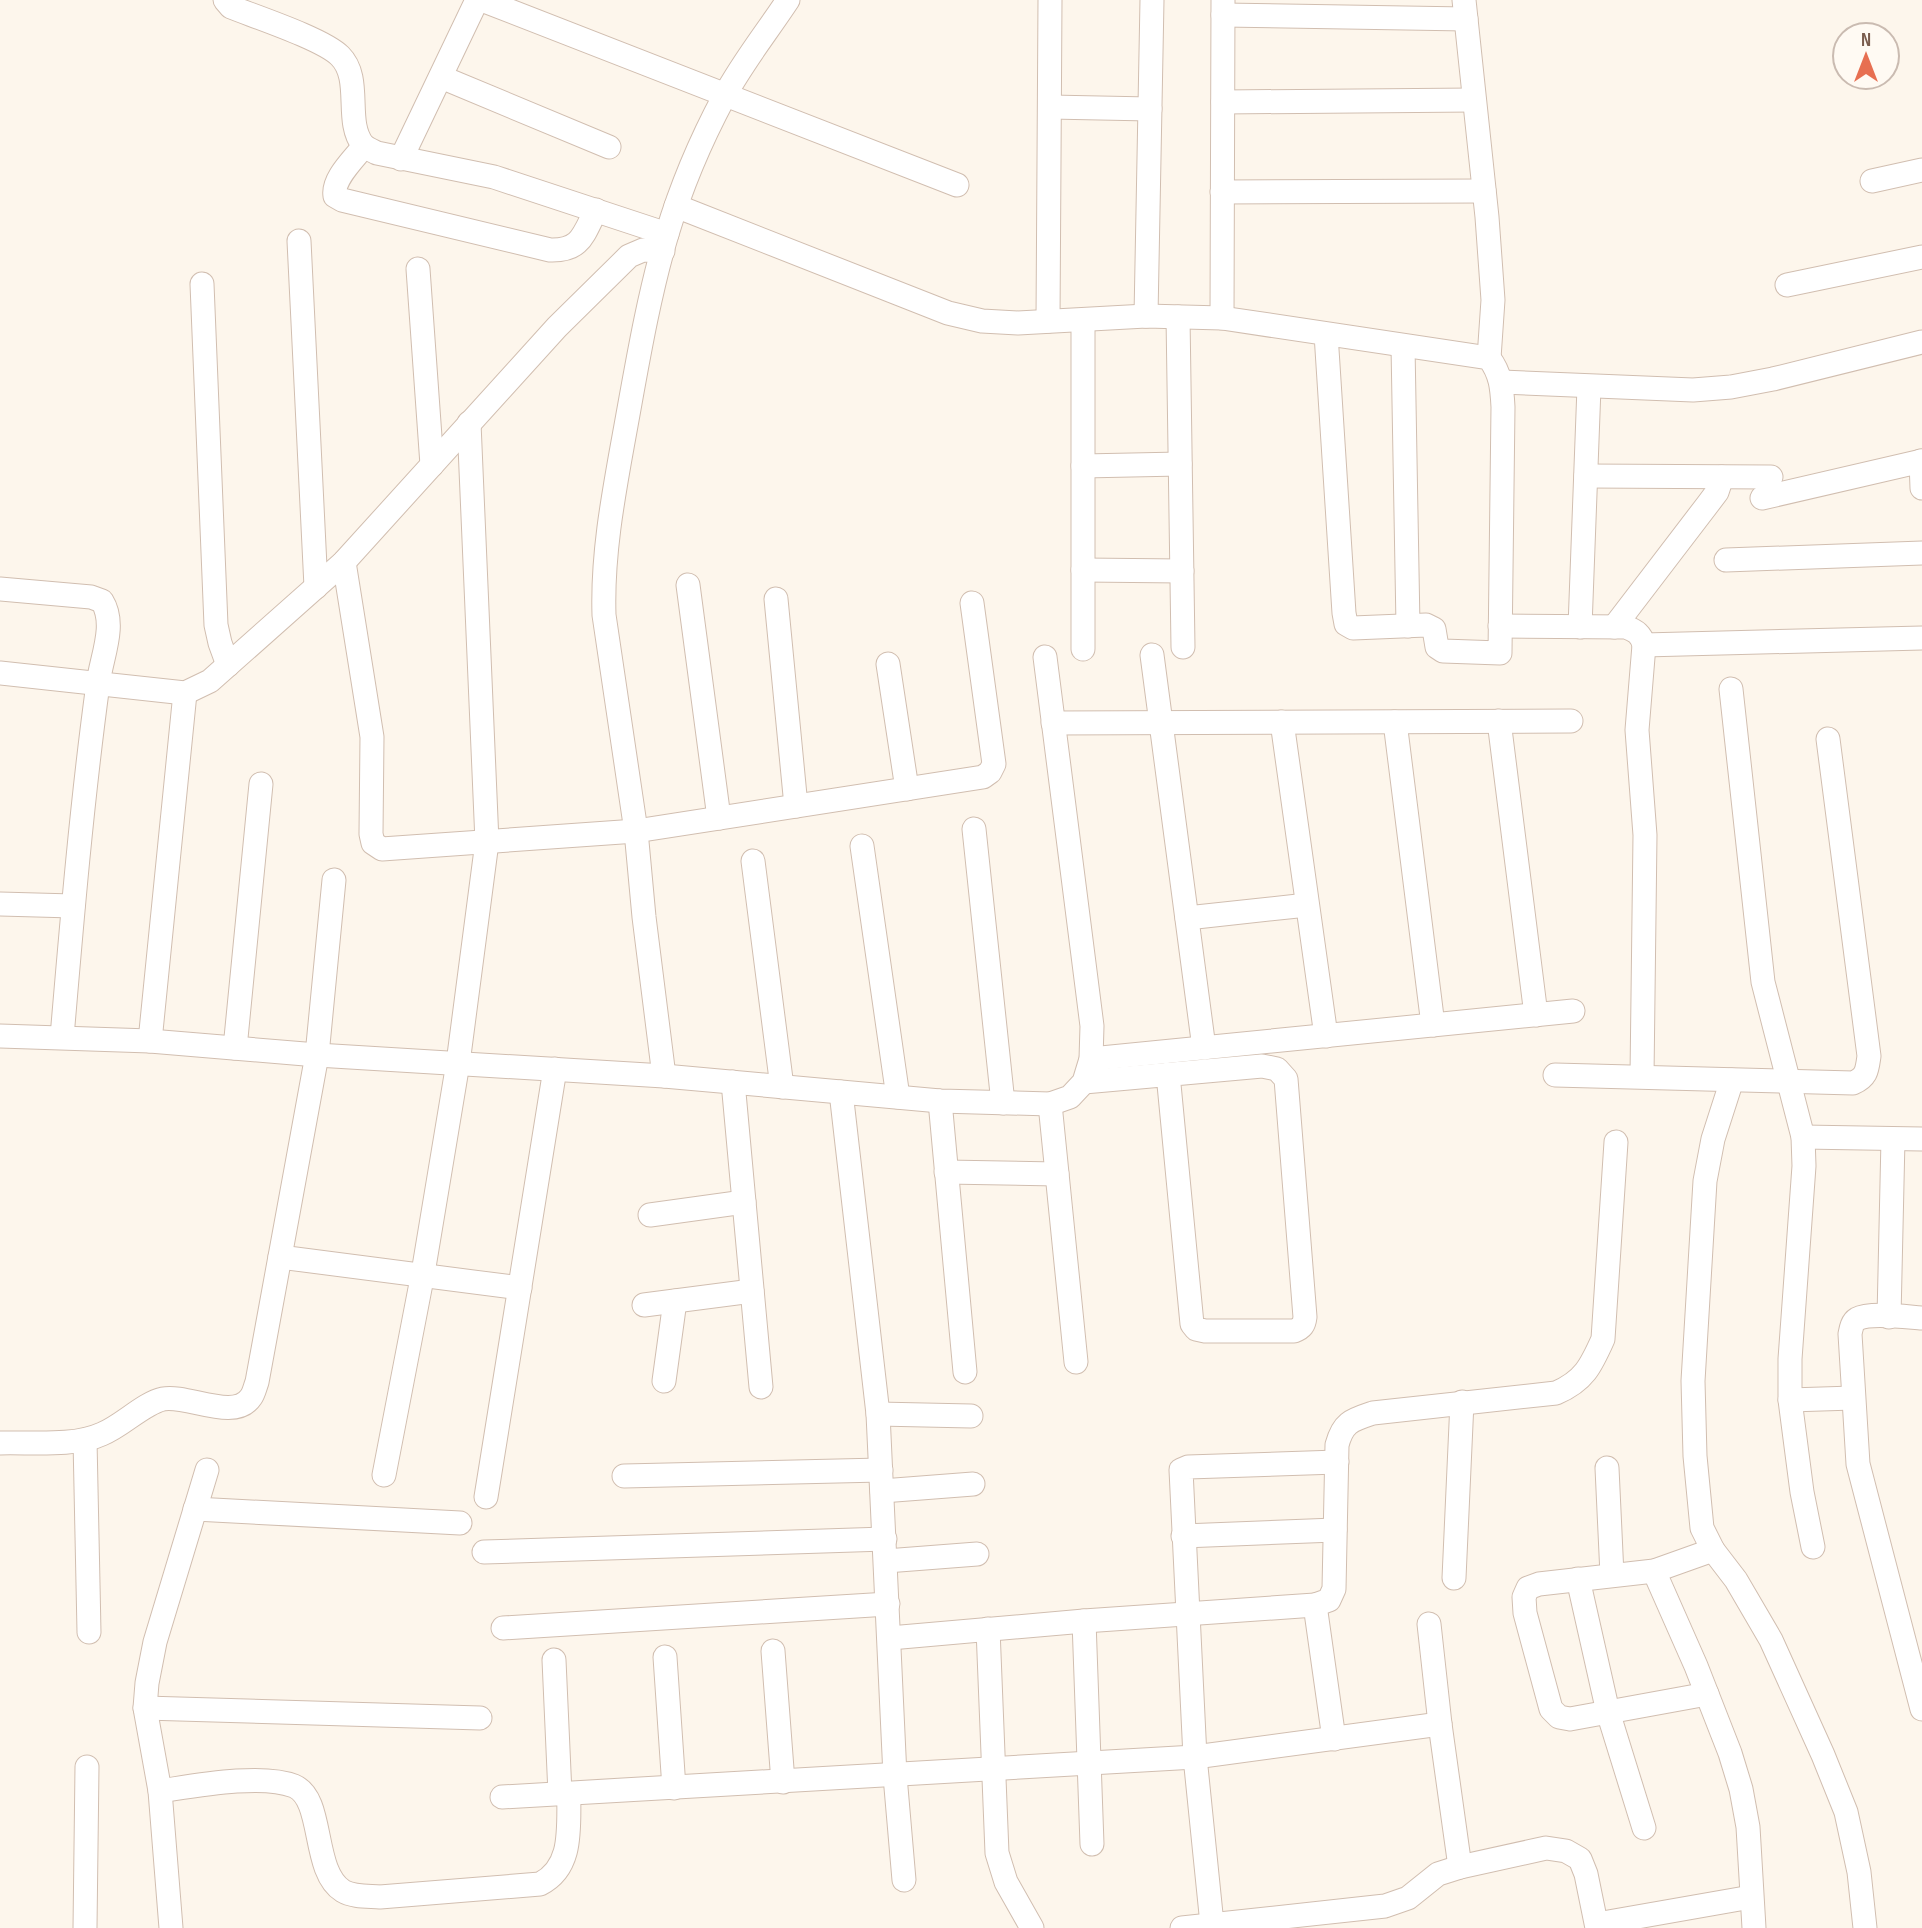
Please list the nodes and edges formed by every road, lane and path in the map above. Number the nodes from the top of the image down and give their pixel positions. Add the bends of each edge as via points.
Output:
1 (225, 0) edge
2 (479, 0) edge
3 (788, 0) edge
4 (1050, 0) edge
5 (1153, 0) edge
6 (1223, 8) edge
7 (1308, 8) edge
8 (1379, 9) edge
9 (1465, 9) edge
10 (440, 77) junction
11 (726, 94) junction
12 (1474, 100) junction
13 (1223, 102) junction
14 (1050, 107) junction
15 (1150, 108) junction
16 (364, 146) junction
17 (610, 147) dead end
18 (401, 159) junction
19 (1922, 170) edge
20 (1872, 181) dead end
21 (957, 186) dead end
22 (1484, 191) junction
23 (1222, 192) junction
24 (677, 206) junction
25 (596, 210) junction
26 (299, 241) dead end
27 (665, 242) junction
28 (1922, 257) edge
29 (418, 269) dead end
30 (202, 284) dead end
31 (1787, 285) dead end
32 (1146, 316) junction
33 (1178, 317) junction
34 (1222, 317) junction
35 (1083, 320) junction
36 (1048, 321) junction
37 (1326, 334) junction
38 (1922, 342) edge
39 (1403, 346) junction
40 (1489, 358) junction
41 (1502, 382) junction
42 (1589, 387) junction
43 (470, 423) junction
44 (1922, 461) edge
45 (1180, 464) junction
46 (432, 465) junction
47 (1083, 466) junction
48 (1586, 476) junction
49 (1722, 477) junction
50 (1922, 488) edge
51 (1922, 553) edge
52 (1727, 560) dead end
53 (344, 562) junction
54 (1083, 570) junction
55 (1182, 571) junction
56 (688, 585) dead end
57 (316, 587) junction
58 (0, 589) edge
59 (776, 599) dead end
60 (972, 603) dead end
61 (1408, 626) junction
62 (1500, 626) junction
63 (1580, 627) junction
64 (1614, 627) junction
65 (1922, 638) edge
66 (1644, 645) junction
67 (1183, 647) dead end
68 (1083, 649) dead end
69 (1152, 655) dead end
70 (1045, 657) dead end
71 (888, 664) dead end
72 (228, 665) junction
73 (0, 673) edge
74 (98, 682) junction
75 (1731, 689) dead end
76 (185, 692) junction
77 (1571, 721) dead end
78 (1282, 722) junction
79 (1395, 722) junction
80 (1499, 722) junction
81 (1053, 723) junction
82 (1162, 723) junction
83 (1828, 739) dead end
84 (261, 784) dead end
85 (907, 789) junction
86 (796, 806) junction
87 (719, 818) junction
88 (974, 829) dead end
89 (636, 831) junction
90 (487, 842) junction
91 (862, 846) dead end
92 (753, 861) dead end
93 (334, 880) dead end
94 (0, 904) edge
95 (1307, 905) junction
96 (73, 906) junction
97 (1187, 918) junction
98 (1573, 1011) dead end
99 (1536, 1015) junction
100 (1433, 1025) junction
101 (0, 1036) edge
102 (1326, 1036) junction
103 (62, 1037) junction
104 (150, 1041) junction
105 (235, 1048) junction
106 (1204, 1048) junction
107 (317, 1055) junction
108 (1091, 1059) junction
109 (458, 1063) junction
110 (555, 1069) junction
111 (1168, 1074) junction
112 (1555, 1075) dead end
113 (664, 1076) junction
114 (1643, 1076) junction
115 (1732, 1080) junction
116 (733, 1082) junction
117 (1084, 1082) junction
118 (1789, 1083) junction
119 (782, 1087) junction
120 (841, 1092) junction
121 (898, 1097) junction
122 (940, 1101) junction
123 (1003, 1103) junction
124 (1050, 1104) junction
125 (1803, 1137) junction
126 (1893, 1139) junction
127 (1922, 1139) edge
128 (1616, 1142) dead end
129 (946, 1172) junction
130 (1057, 1174) junction
131 (744, 1202) junction
132 (650, 1214) dead end
133 (280, 1257) junction
134 (423, 1273) junction
135 (520, 1288) junction
136 (752, 1292) junction
137 (675, 1301) junction
138 (644, 1305) dead end
139 (1889, 1317) junction
140 (1922, 1318) edge
141 (1076, 1362) dead end
142 (965, 1373) dead end
143 (664, 1381) dead end
144 (761, 1387) dead end
145 (1853, 1398) junction
146 (1790, 1400) junction
147 (1462, 1402) junction
148 (878, 1414) junction
149 (971, 1416) dead end
150 (85, 1440) junction
151 (0, 1443) edge
152 (1337, 1462) junction
153 (1607, 1468) dead end
154 (207, 1470) dead end
155 (384, 1475) dead end
156 (624, 1476) dead end
157 (882, 1480) junction
158 (973, 1484) dead end
159 (486, 1497) dead end
160 (195, 1509) junction
161 (460, 1523) dead end
162 (1335, 1530) junction
163 (1183, 1536) junction
164 (1813, 1547) dead end
165 (885, 1550) junction
166 (1713, 1550) junction
167 (484, 1552) dead end
168 (977, 1555) dead end
169 (1654, 1571) junction
170 (1612, 1575) junction
171 (1454, 1578) dead end
172 (1578, 1579) junction
173 (888, 1604) junction
174 (1315, 1605) junction
175 (1189, 1613) junction
176 (1084, 1621) junction
177 (1429, 1624) dead end
178 (503, 1628) dead end
179 (988, 1629) junction
180 (89, 1632) dead end
181 (890, 1638) junction
182 (773, 1651) dead end
183 (664, 1657) dead end
184 (554, 1660) dead end
185 (1707, 1694) junction
186 (145, 1708) junction
187 (1922, 1710) edge
188 (1608, 1712) junction
189 (480, 1717) dead end
190 (1440, 1724) junction
191 (1334, 1739) junction
192 (1195, 1757) junction
193 (1089, 1764) junction
194 (88, 1767) dead end
195 (994, 1769) junction
196 (895, 1776) junction
197 (783, 1782) junction
198 (674, 1788) junction
199 (160, 1791) junction
200 (564, 1794) junction
201 (502, 1797) dead end
202 (1644, 1828) dead end
203 (1092, 1844) dead end
204 (1460, 1867) junction
205 (904, 1880) dead end
206 (1751, 1897) junction
207 (1212, 1924) junction
208 (1597, 1926) edge
209 (85, 1928) edge
210 (171, 1928) edge
211 (1031, 1928) edge
212 (1182, 1928) edge
213 (1755, 1928) edge
214 (1865, 1928) edge

1 - 16 street via 231,7 322,44 341,57 350,74 357,130
2 - 10 street
2 - 11 street
3 - 11 street
4 - 14 street
5 - 15 street
6 - 7 street
6 - 13 street
7 - 8 street
8 - 9 street
9 - 12 street
10 - 17 street
10 - 18 street
11 - 21 street
11 - 24 street
12 - 13 street
12 - 22 street
13 - 23 street
14 - 15 street
14 - 36 street
15 - 32 street
16 - 18 street
16 - 25 street via 337,181 335,196 342,200 550,250 574,247
18 - 25 street via 494,177
19 - 20 street
22 - 23 street
22 - 40 street via 1493,300
23 - 34 street
24 - 27 street
24 - 36 street via 948,313 982,321
25 - 27 street
26 - 57 street
27 - 43 street via 629,256
27 - 89 street via 641,339 611,509 603,584
28 - 31 street
29 - 46 street
30 - 72 street via 216,625
32 - 33 street
32 - 35 street
33 - 34 street
33 - 45 street
34 - 37 street
35 - 36 street
35 - 47 street
37 - 39 street
37 - 61 street via 1346,624 1353,628
38 - 42 street via 1731,387
39 - 40 street
39 - 61 street
40 - 41 street
41 - 42 street
41 - 62 street
42 - 48 street
43 - 46 street
43 - 90 street
44 - 49 street via 1767,487
44 - 50 street
45 - 47 street
45 - 55 street
46 - 53 street
47 - 54 street
48 - 49 street
48 - 63 street
49 - 64 street via 1713,498
51 - 52 street
53 - 57 street
53 - 90 street via 372,737 373,843 382,849
54 - 55 street
54 - 68 street
55 - 67 street
56 - 87 street
57 - 72 street
58 - 74 street via 102,601 109,611 109,625
59 - 86 street
60 - 85 street via 994,764 983,777
61 - 62 street via 1434,629 1437,647 1443,651 1500,653
62 - 63 street
63 - 64 street
64 - 66 street via 1636,632
65 - 66 street
66 - 114 street via 1637,730 1645,835
69 - 82 street
70 - 81 street
71 - 85 street
72 - 76 street via 210,681
73 - 74 street
74 - 76 street
74 - 96 street
75 - 118 street via 1763,982
76 - 104 street
77 - 80 street
78 - 79 street
78 - 82 street
78 - 95 street
79 - 80 street
79 - 100 street
80 - 99 street
81 - 82 street
81 - 108 street via 1092,1026
82 - 97 street
83 - 118 street via 1868,1064 1862,1079 1853,1083
84 - 105 street
85 - 86 street
86 - 87 street
87 - 89 street
88 - 123 street
89 - 90 street
89 - 113 street
90 - 109 street
91 - 121 street
92 - 119 street
93 - 107 street
94 - 96 street
95 - 97 street
95 - 102 street
96 - 103 street
97 - 106 street
98 - 99 street
99 - 100 street
100 - 102 street
101 - 103 street
102 - 106 street
103 - 104 street
104 - 105 street
105 - 107 street
106 - 108 street
107 - 109 street
107 - 133 street
108 - 117 street
109 - 110 street
109 - 134 street
110 - 113 street
110 - 135 street
111 - 111 street via 1262,1066 1277,1069 1286,1079 1305,1317 1300,1328 1205,1331 1192,1324
111 - 117 street
112 - 114 street
113 - 116 street
114 - 115 street
115 - 118 street
115 - 166 street via 1705,1181 1693,1381 1702,1528
116 - 119 street
116 - 131 street
117 - 124 street via 1070,1097
118 - 125 street
119 - 120 street
120 - 121 street
120 - 148 street
121 - 122 street
122 - 123 street
122 - 129 street
123 - 124 street
124 - 130 street
125 - 126 street
125 - 146 street
126 - 127 street
126 - 139 street
128 - 147 street via 1603,1339 1592,1365 1574,1385 1556,1393
129 - 130 street
129 - 142 street
130 - 141 street
131 - 132 street
131 - 136 street
133 - 134 street
133 - 150 street via 250,1399 227,1408 162,1399 104,1434
134 - 135 street
134 - 155 street
135 - 159 street
136 - 137 street
136 - 144 street
137 - 138 street
137 - 143 street
139 - 140 street
139 - 145 street via 1857,1319 1852,1325
145 - 146 street
145 - 187 street via 1858,1464
146 - 164 street
147 - 152 street via 1373,1413 1352,1420 1341,1430
147 - 171 street
148 - 149 street
148 - 157 street
150 - 151 street
150 - 180 street
152 - 162 street
152 - 163 street via 1188,1467 1181,1471
153 - 170 street
154 - 160 street
156 - 157 street
157 - 158 street
157 - 165 street
160 - 161 street
160 - 186 street via 155,1642
162 - 163 street
162 - 174 street via 1334,1589 1329,1600
163 - 175 street
165 - 167 street
165 - 168 street
165 - 173 street
166 - 169 street
166 - 214 street via 1770,1640 1846,1812
169 - 170 street
169 - 185 street
170 - 172 street
172 - 188 street
172 - 188 street via 1528,1588 1525,1613 1551,1709 1570,1719
173 - 178 street
173 - 181 street
174 - 175 street
174 - 191 street
175 - 176 street
175 - 192 street
176 - 179 street
176 - 193 street
177 - 190 street
179 - 181 street
179 - 195 street
181 - 196 street
182 - 197 street
183 - 198 street
184 - 200 street
185 - 188 street
185 - 206 street via 1741,1789
186 - 189 street
186 - 199 street
188 - 202 street
190 - 191 street
190 - 204 street
191 - 192 street
192 - 193 street
192 - 207 street
193 - 195 street
193 - 203 street
194 - 209 street
195 - 196 street
195 - 211 street via 997,1853 1006,1882
196 - 197 street
196 - 205 street
197 - 198 street
198 - 200 street
199 - 200 street via 242,1782 294,1786 309,1802 334,1882 343,1891 380,1896 548,1880 559,1870 567,1839
199 - 210 street
200 - 201 street
204 - 207 street via 1438,1874 1408,1898 1385,1906
204 - 208 street via 1546,1848 1566,1851 1580,1859
206 - 208 street
206 - 213 street
207 - 212 street

